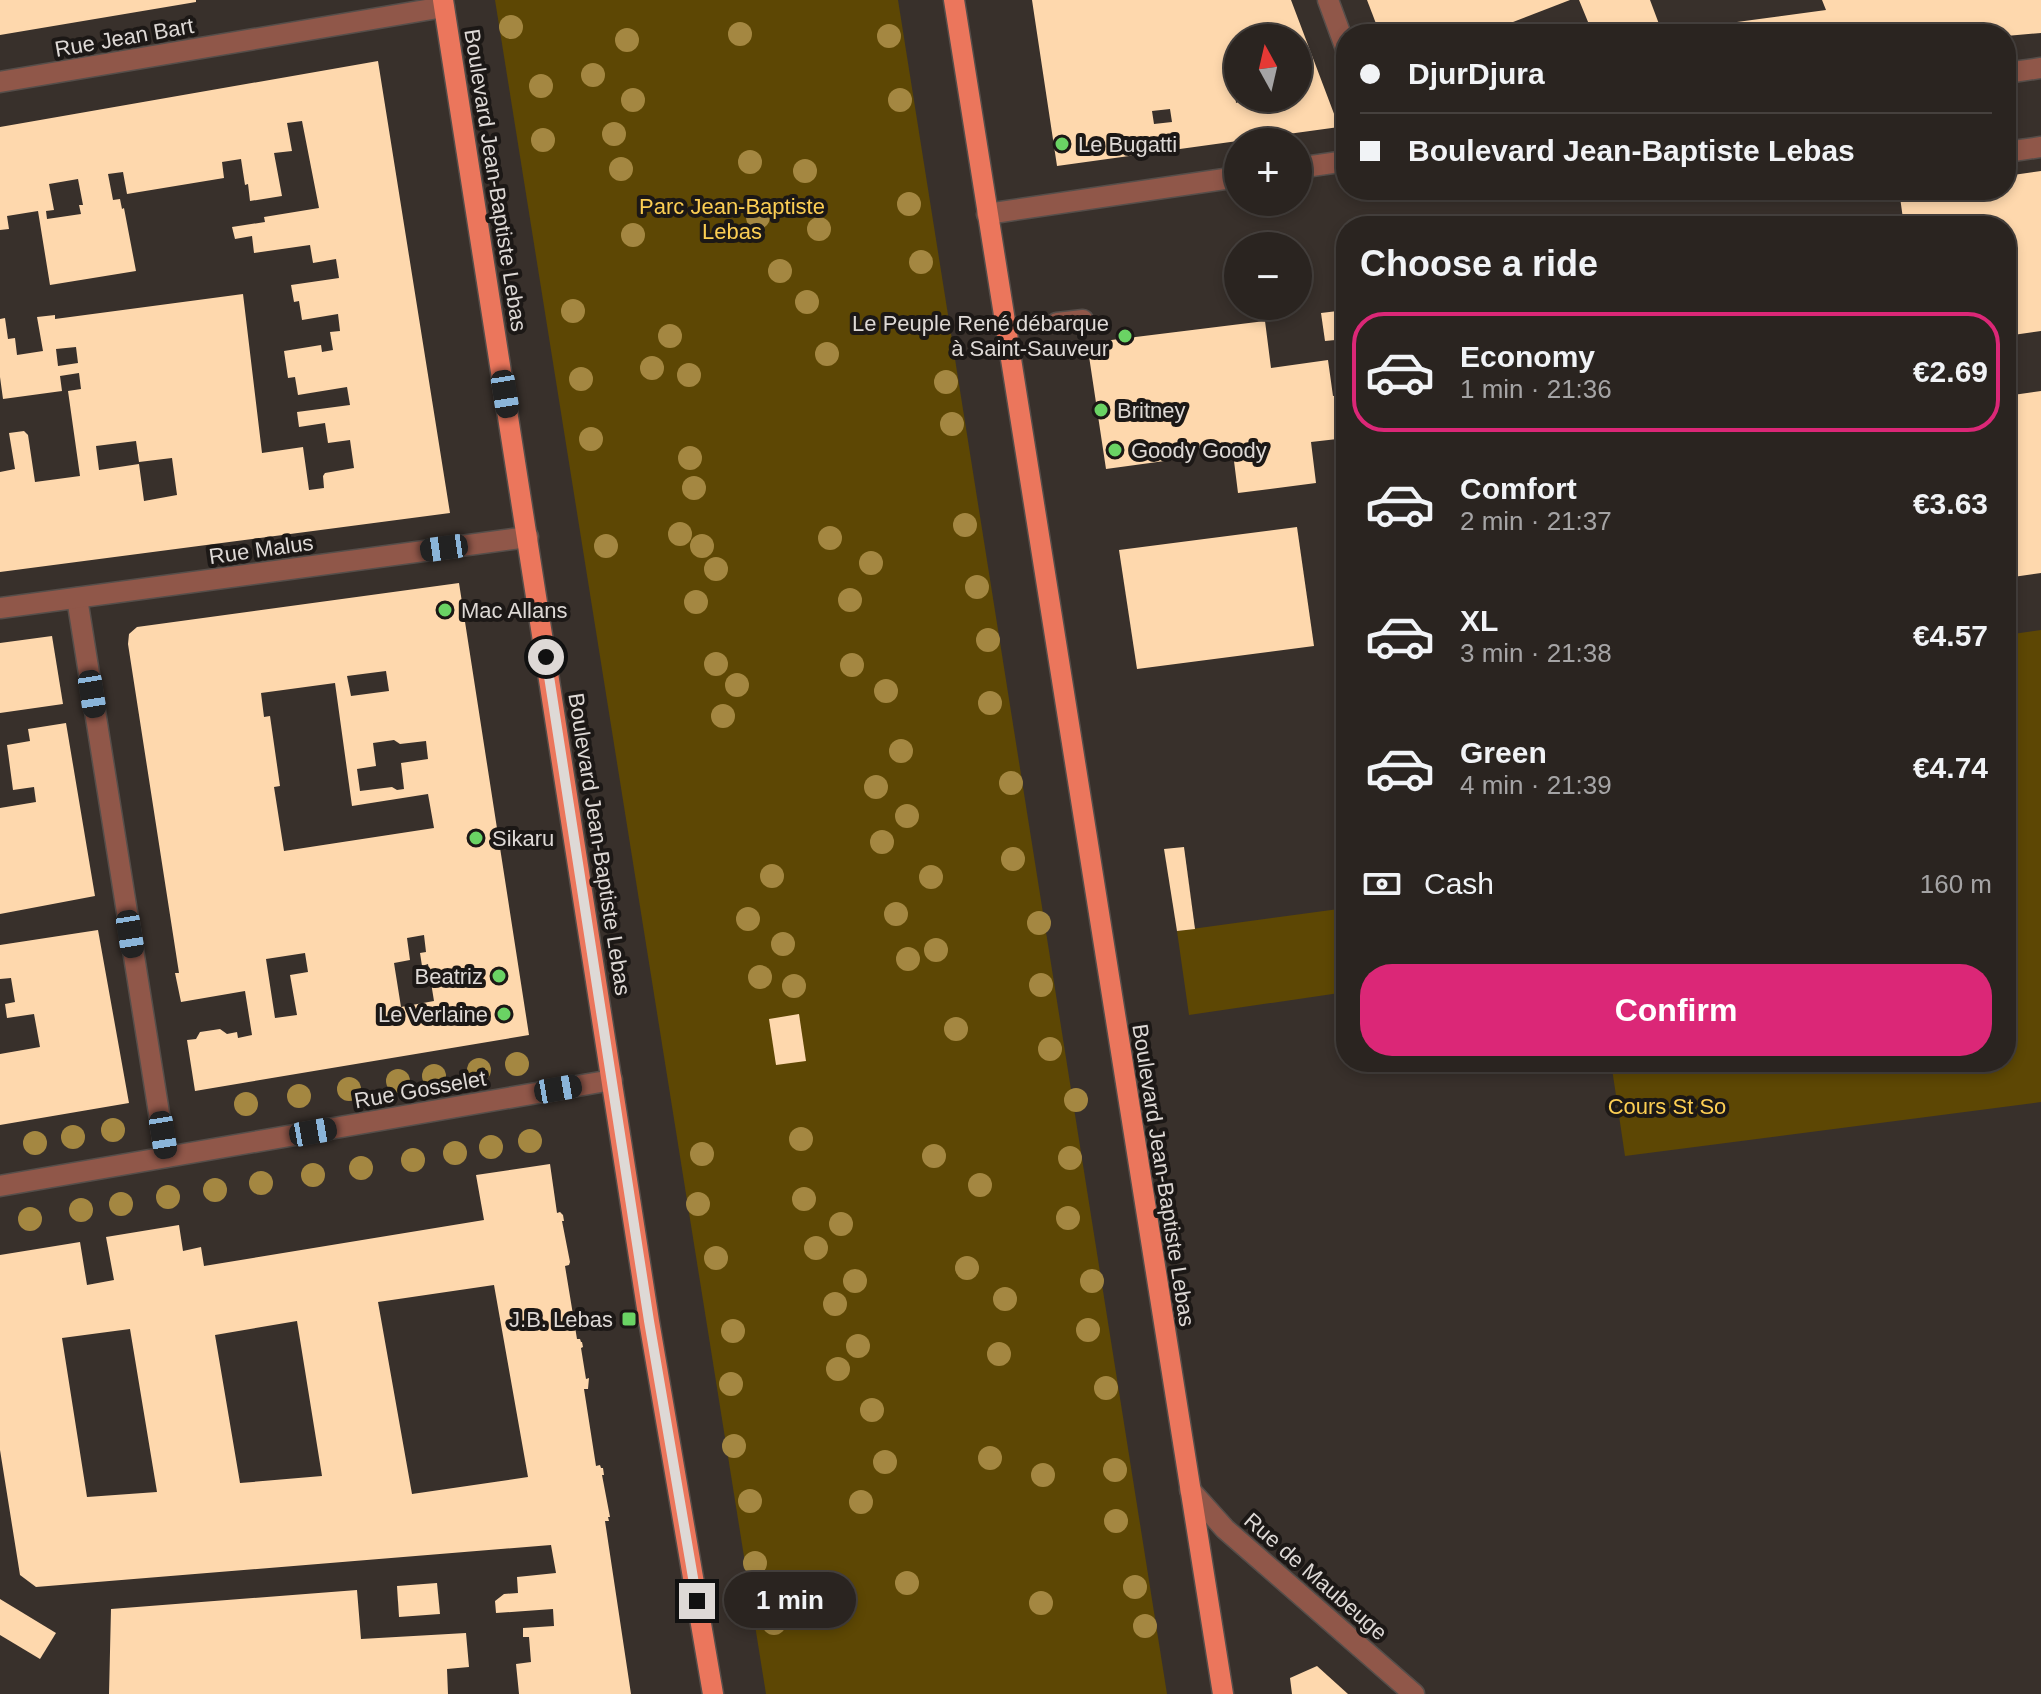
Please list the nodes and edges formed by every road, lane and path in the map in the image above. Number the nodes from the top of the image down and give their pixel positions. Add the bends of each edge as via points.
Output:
1 (954, 0) edge
2 (1328, 0) edge
3 (444, 3) edge
4 (1337, 24) edge
5 (2041, 68) edge
6 (2016, 72) edge
7 (0, 82) edge
8 (2041, 147) edge
9 (2016, 151) edge
10 (1336, 162) edge
11 (1312, 166) edge
12 (1224, 179) edge
13 (987, 214) junction
14 (1083, 320) dead end
15 (1057, 323) dead end
16 (528, 537) junction
17 (77, 598) junction
18 (0, 608) edge
19 (612, 1080) junction
20 (166, 1157) junction
21 (0, 1186) edge
22 (1190, 1490) junction
23 (713, 1694) edge
24 (1223, 1694) edge
25 (1414, 1694) edge

1 - 13 main road, Boulevard Jean-Baptiste Lebas
2 - 4 street
3 - 7 street, Rue Jean Bart
3 - 16 main road, Boulevard Jean-Baptiste Lebas
5 - 6 street
8 - 9 street
10 - 11 street
12 - 13 street
13 - 22 main road, Boulevard Jean-Baptiste Lebas
14 - 15 street
16 - 17 street, Rue Malus
16 - 19 main road, Boulevard Jean-Baptiste Lebas
17 - 18 street, Rue Malus
17 - 20 street
19 - 20 street, Rue Gosselet
19 - 23 main road, Boulevard Jean-Baptiste Lebas
20 - 21 street, Rue Gosselet
22 - 24 main road, Boulevard Jean-Baptiste Lebas
22 - 25 street, Rue de Maubeuge via 1225,1529

